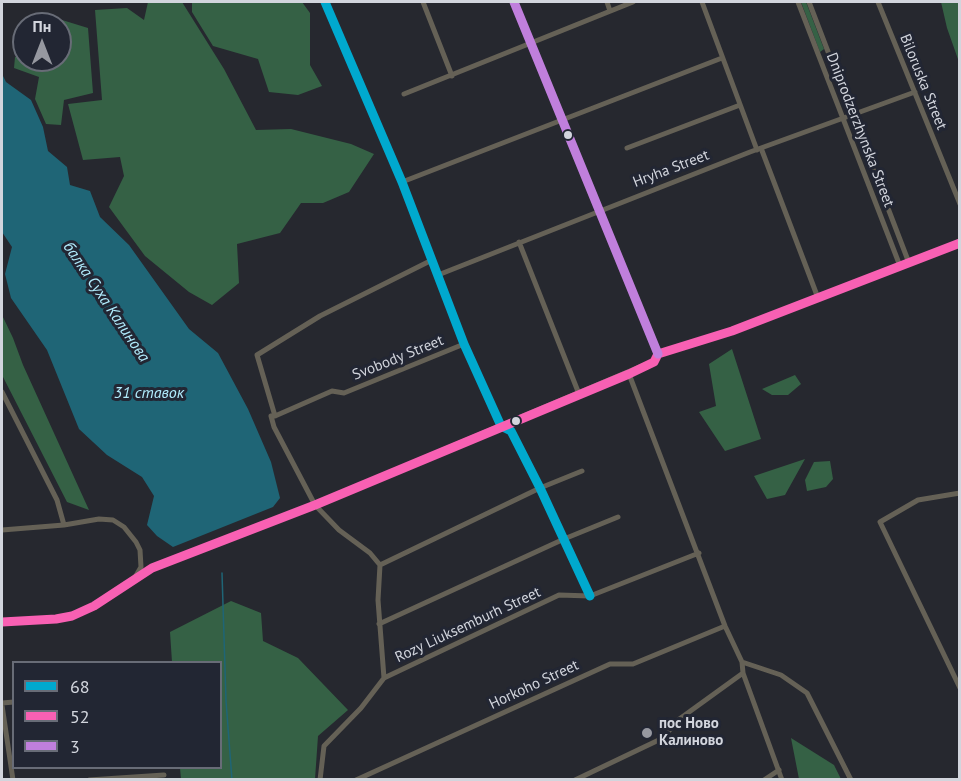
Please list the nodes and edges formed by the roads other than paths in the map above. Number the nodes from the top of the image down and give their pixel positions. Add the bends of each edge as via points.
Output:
1 (325, 2) edge
2 (423, 2) edge
3 (514, 2) edge
4 (607, 2) edge
5 (633, 2) edge
6 (702, 2) edge
7 (798, 2) edge
8 (809, 2) edge
9 (878, 2) edge
10 (610, 11) junction
11 (531, 44) junction
12 (722, 58) junction
13 (452, 76) junction
14 (915, 92) junction
15 (404, 94) dead end
16 (740, 105) junction
17 (852, 114) junction
18 (843, 117) junction
19 (561, 121) junction
20 (627, 148) dead end
21 (759, 149) junction
22 (402, 182) junction
23 (960, 204) edge
24 (600, 210) junction
25 (519, 242) junction
26 (960, 243) edge
27 (432, 260) junction
28 (909, 263) junction
29 (900, 266) junction
30 (438, 275) junction
31 (818, 298) junction
32 (464, 344) junction
33 (658, 354) junction
34 (629, 374) junction
35 (2, 392) edge
36 (579, 394) junction
37 (274, 416) junction
38 (501, 426) junction
39 (582, 471) dead end
40 (540, 488) junction
41 (960, 493) edge
42 (315, 505) junction
43 (618, 517) dead end
44 (64, 525) junction
45 (2, 530) edge
46 (564, 539) junction
47 (699, 553) junction
48 (380, 565) junction
49 (134, 579) junction
50 (590, 596) junction
51 (2, 622) edge
52 (380, 624) junction
53 (725, 626) junction
54 (742, 662) junction
55 (743, 674) junction
56 (384, 678) junction
57 (960, 688) edge
58 (2, 704) edge
59 (779, 770) junction
60 (164, 775) dead end
61 (13, 780) edge
62 (89, 780) edge
63 (320, 780) edge
64 (357, 780) edge
65 (575, 780) edge
66 (764, 780) edge
67 (782, 780) edge
68 (851, 780) edge

1 - 22 street
2 - 13 street
3 - 11 street
4 - 10 street
5 - 10 street
6 - 12 street
7 - 18 street, Dniprodzerzhynska Street
8 - 17 street, Dniprodzerzhynska Street
9 - 14 street, Biloruska Street
10 - 11 street
11 - 13 street
11 - 19 street
12 - 16 street
12 - 19 street
13 - 15 street
14 - 17 street, Hryha Street
14 - 23 street, Biloruska Street
16 - 20 street
16 - 21 street
17 - 18 street, Hryha Street
17 - 28 street, Dniprodzerzhynska Street
18 - 21 street, Hryha Street
18 - 29 street, Dniprodzerzhynska Street
19 - 22 street
19 - 24 street
21 - 24 street, Hryha Street
21 - 31 street
22 - 27 street
24 - 25 street, Hryha Street
24 - 33 street
25 - 30 street, Hryha Street
25 - 36 street
26 - 28 street
27 - 30 street
27 - 37 street via 320,316 256,355
28 - 29 street
29 - 31 street
30 - 32 street
31 - 33 street
32 - 37 street, Svobody Street via 344,393 332,391
32 - 38 street
33 - 34 street via 654,362
34 - 36 street
34 - 47 street
35 - 44 street via 57,500
36 - 38 street
37 - 42 street via 274,427
38 - 40 street via 511,431
38 - 42 street
39 - 40 street
40 - 46 street
40 - 48 street
41 - 57 street via 918,500 880,522
42 - 48 street
42 - 49 street via 152,568
43 - 46 street
44 - 45 street
44 - 49 street via 106,519 120,523 140,550 141,567
46 - 50 street
46 - 52 street
47 - 50 street, Rozy Liuksemburh Street
47 - 53 street
48 - 52 street
49 - 51 street via 72,616
50 - 56 street, Rozy Liuksemburh Street via 559,595
52 - 56 street
53 - 54 street
53 - 64 street, Horkoho Street via 633,664 610,664
54 - 55 street
54 - 68 street via 781,675 807,693
55 - 59 street
55 - 65 street via 678,720 663,738
56 - 63 street via 324,746
58 - 61 street
59 - 66 street
59 - 67 street
60 - 62 street

